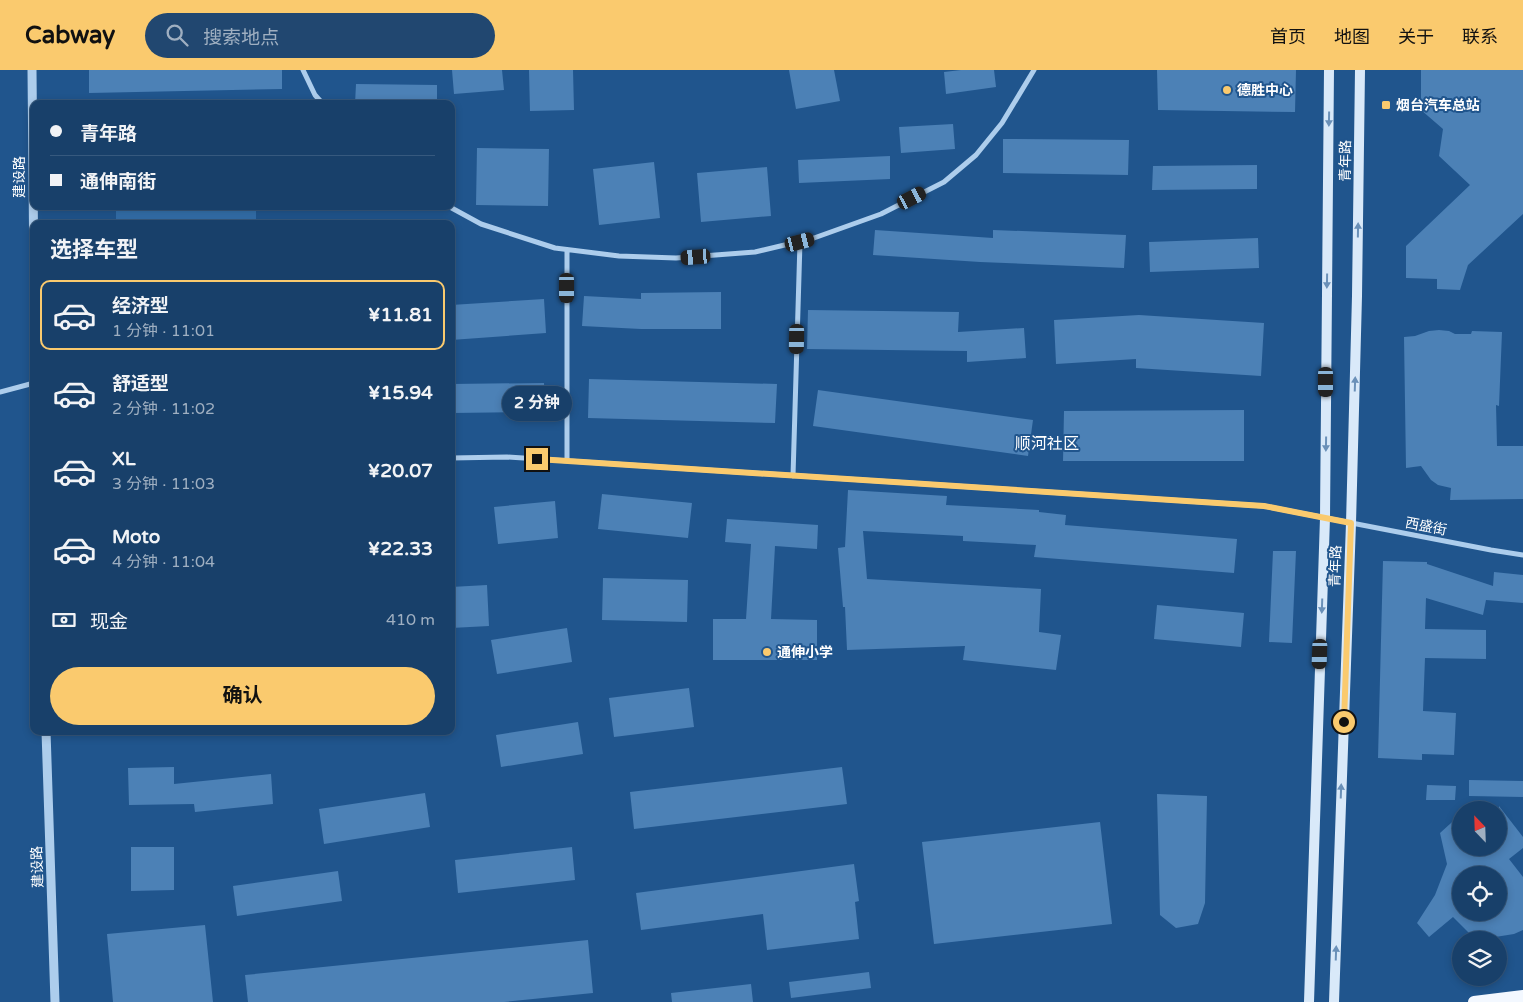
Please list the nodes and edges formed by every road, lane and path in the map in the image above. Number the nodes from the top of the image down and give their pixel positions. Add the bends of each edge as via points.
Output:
1 (32, 70) edge
2 (303, 70) edge
3 (1034, 70) edge
4 (1329, 70) edge
5 (1360, 70) edge
6 (32, 100) edge
7 (319, 100) edge
8 (455, 210) edge
9 (800, 242) junction
10 (567, 250) junction
11 (30, 383) edge
12 (0, 392) edge
13 (455, 458) edge
14 (567, 461) junction
15 (793, 476) junction
16 (1325, 518) junction
17 (1351, 523) junction
18 (1523, 555) edge
19 (46, 735) edge
20 (1523, 996) edge
21 (55, 1002) edge
22 (1309, 1002) edge
23 (1334, 1002) edge
24 (1474, 1002) edge

1 - 6 street, 建设路
2 - 7 street
3 - 9 street via 1002,122 976,155 944,182 881,214
4 -> 16 main road, 青年路
17 -> 5 main road, 青年路
8 - 10 street via 481,224
9 - 10 street via 755,252 676,258
9 - 15 street
10 - 14 street
11 - 12 street
13 - 14 street, 西盛街
14 - 15 street, 西盛街
15 - 16 street, 西盛街 via 1264,506
16 - 17 street, 西盛街
16 -> 22 main road, 青年路
17 - 18 street, 西盛街
23 -> 17 main road, 青年路
19 - 21 street, 建设路
20 - 24 main road

